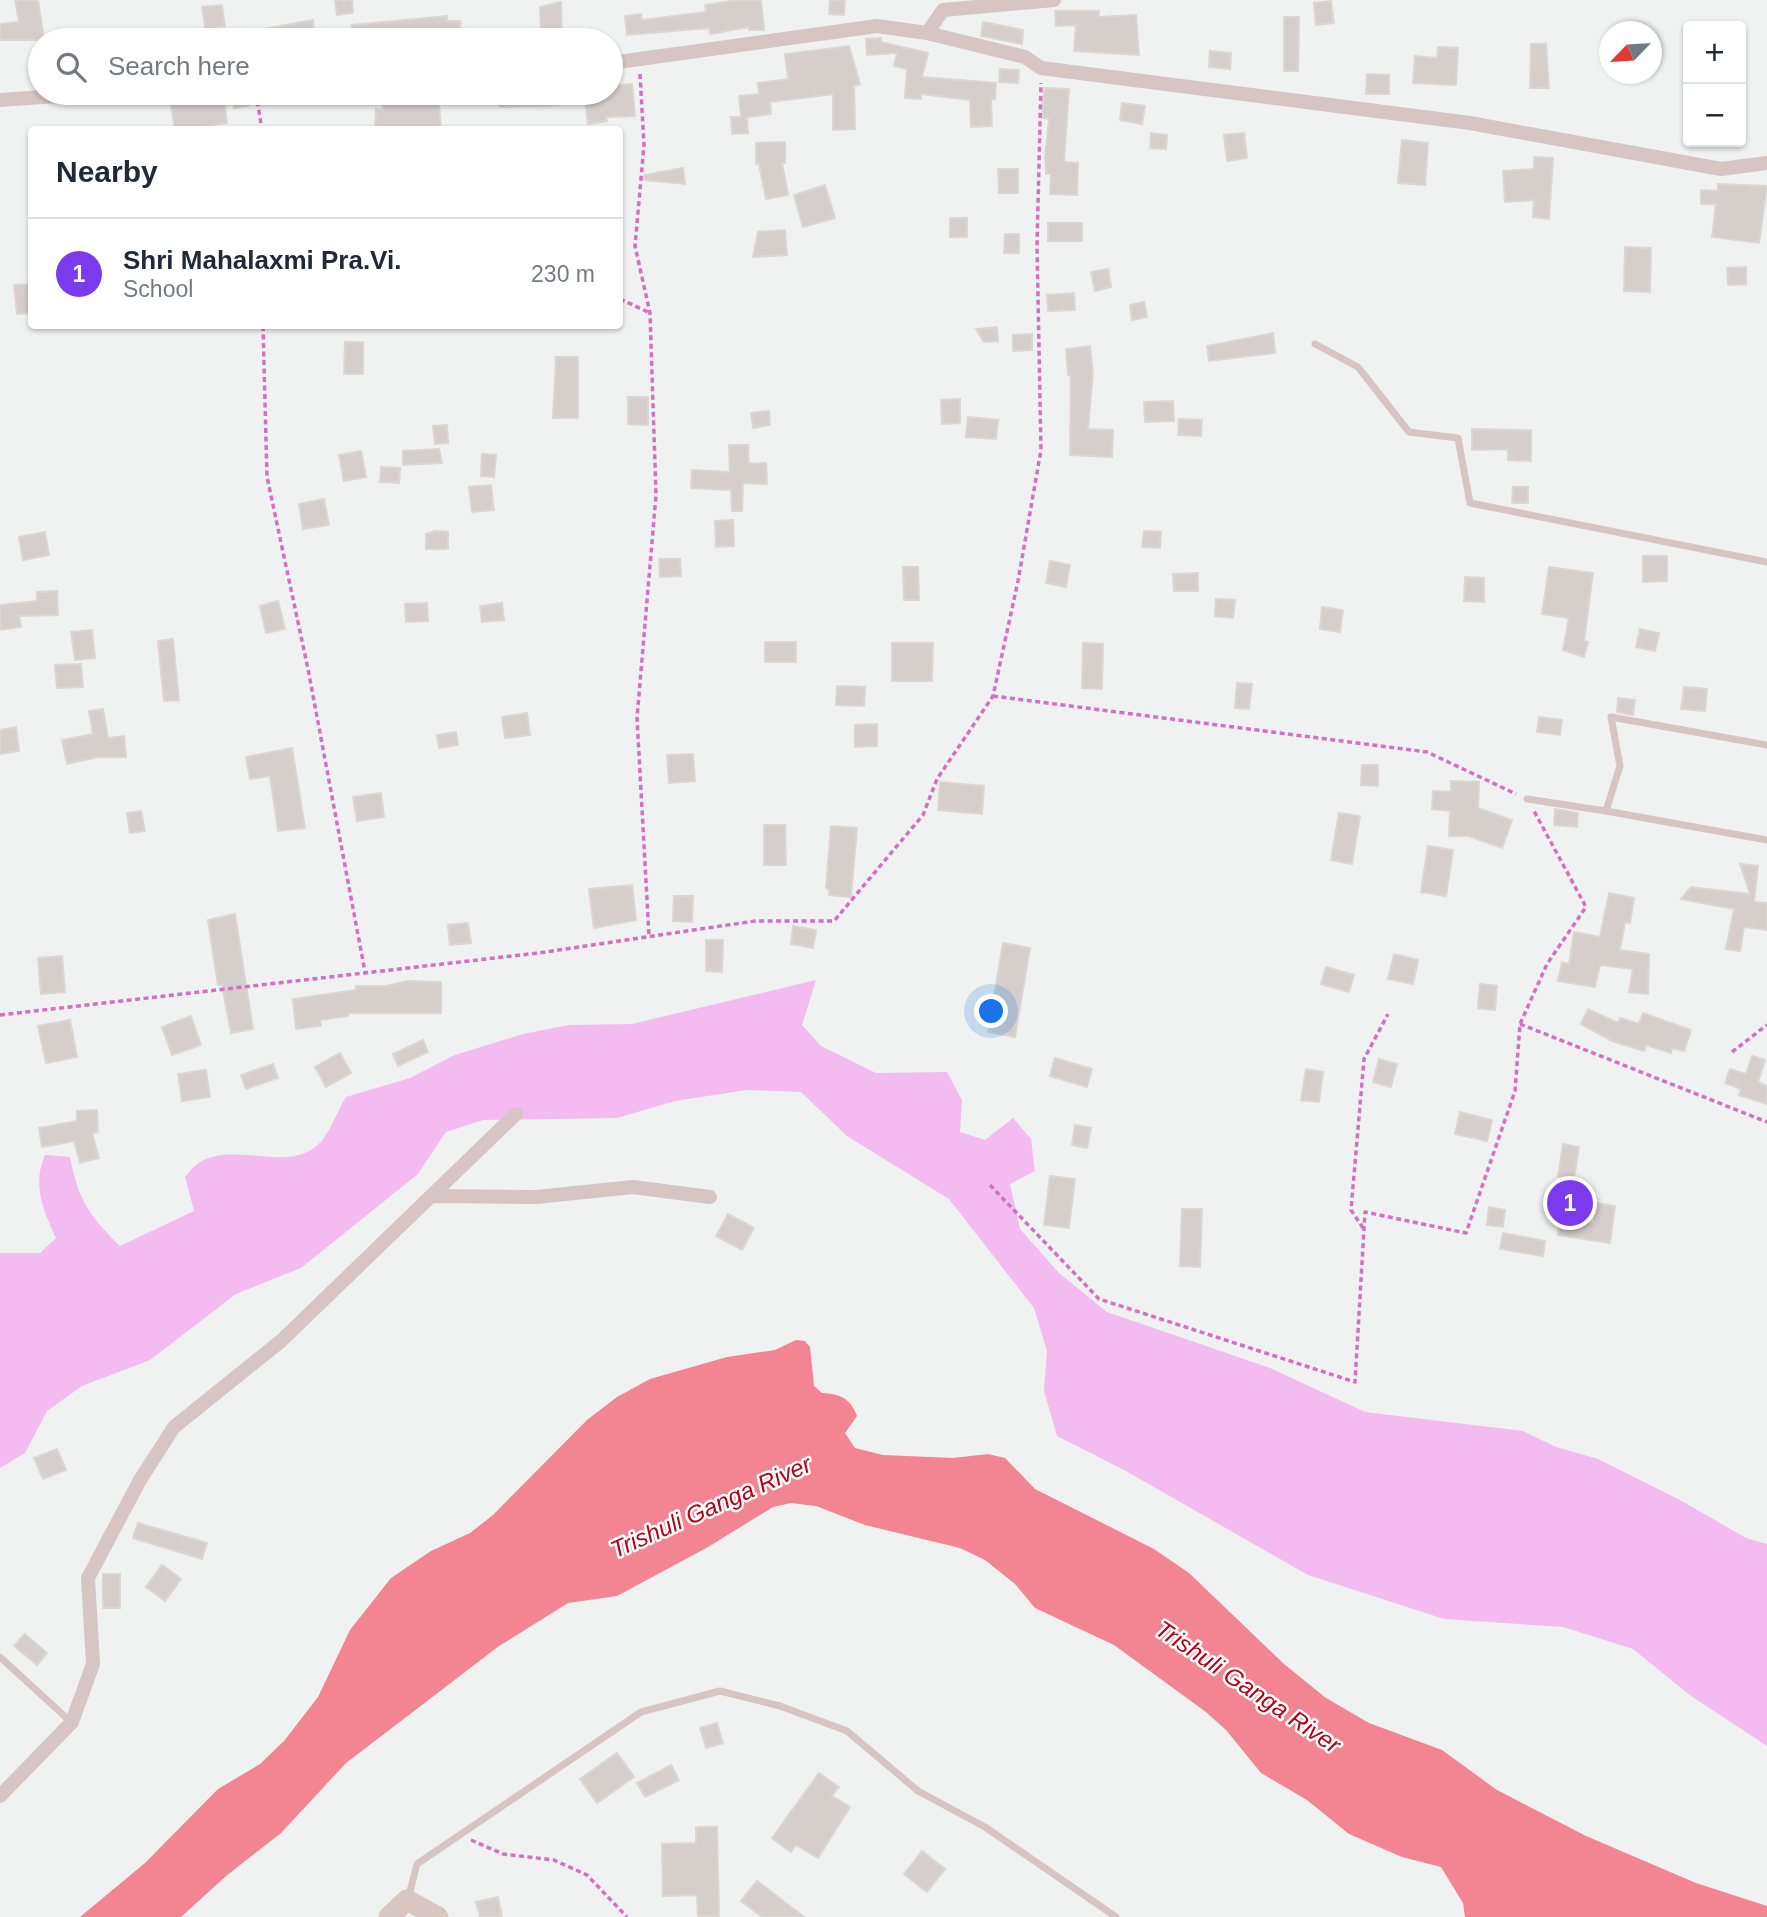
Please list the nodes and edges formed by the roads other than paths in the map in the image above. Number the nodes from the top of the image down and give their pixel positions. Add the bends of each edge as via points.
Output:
1 (1054, 0) edge
2 (927, 33) junction
3 (623, 62) edge
4 (28, 98) edge
5 (0, 100) edge
6 (1767, 163) edge
7 (1315, 344) dead end
8 (1767, 562) edge
9 (1767, 745) edge
10 (1527, 799) road end
11 (1606, 811) junction
12 (1767, 841) edge
13 (516, 1114) dead end
14 (431, 1196) junction
15 (710, 1196) dead end
16 (0, 1657) edge
17 (72, 1722) junction
18 (0, 1796) edge
19 (407, 1900) junction
20 (389, 1917) edge
21 (438, 1917) edge
22 (1116, 1917) edge

1 - 2 street via 943,10
2 - 3 street via 877,26
2 - 6 street via 1024,57 1041,68 1497,127 1721,169
4 - 5 street
7 - 8 lane via 1358,367 1409,432 1458,438 1470,503
9 - 11 lane via 1611,717 1620,766
10 - 11 lane
11 - 12 lane
13 - 14 street
14 - 15 street via 536,1197 633,1187
14 - 17 street via 281,1341 174,1427 88,1578 93,1664
16 - 17 lane
17 - 18 street
19 - 20 street
19 - 21 street
19 - 22 lane via 417,1864 641,1712 720,1691 780,1706 846,1731 918,1791 985,1827

